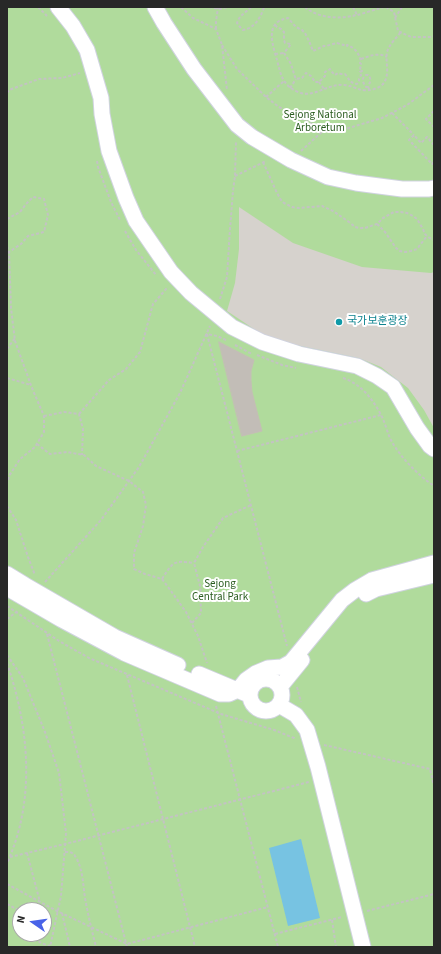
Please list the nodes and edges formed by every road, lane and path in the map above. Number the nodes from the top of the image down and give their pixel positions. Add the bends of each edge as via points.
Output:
1 (58, 7) edge
2 (156, 7) edge
3 (181, 7) edge
4 (209, 7) edge
5 (228, 7) edge
6 (251, 7) edge
7 (264, 7) edge
8 (305, 7) edge
9 (353, 7) edge
10 (385, 7) edge
11 (402, 7) edge
12 (218, 8) edge
13 (357, 15) junction
14 (395, 18) junction
15 (276, 24) junction
16 (216, 29) junction
17 (400, 32) junction
18 (434, 36) edge
19 (222, 45) junction
20 (284, 53) junction
21 (274, 54) junction
22 (387, 57) junction
23 (361, 59) junction
24 (80, 73) dead end
25 (296, 79) junction
26 (284, 81) junction
27 (319, 82) junction
28 (434, 85) edge
29 (368, 87) junction
30 (290, 88) junction
31 (324, 89) junction
32 (370, 90) junction
33 (7, 93) edge
34 (228, 96) dead end
35 (266, 97) junction
36 (434, 111) edge
37 (391, 113) junction
38 (237, 125) junction
39 (434, 127) edge
40 (324, 130) junction
41 (414, 135) junction
42 (434, 145) edge
43 (287, 158) junction
44 (263, 162) junction
45 (434, 162) edge
46 (235, 176) junction
47 (434, 188) edge
48 (7, 219) edge
49 (377, 224) junction
50 (427, 236) junction
51 (434, 240) edge
52 (7, 246) edge
53 (10, 252) junction
54 (167, 288) dead end
55 (7, 306) edge
56 (11, 306) junction
57 (215, 313) junction
58 (207, 334) junction
59 (15, 338) junction
60 (7, 349) edge
61 (298, 368) dead end
62 (340, 377) dead end
63 (7, 378) edge
64 (31, 385) junction
65 (79, 414) junction
66 (381, 415) junction
67 (44, 416) junction
68 (434, 449) edge
69 (237, 451) junction
70 (82, 455) dead end
71 (7, 483) edge
72 (434, 486) edge
73 (251, 505) junction
74 (7, 506) edge
75 (194, 563) junction
76 (434, 563) edge
77 (7, 574) edge
78 (434, 575) edge
79 (162, 579) dead end
80 (7, 588) edge
81 (35, 592) junction
82 (7, 606) edge
83 (17, 612) junction
84 (7, 619) edge
85 (192, 623) dead end
86 (46, 632) junction
87 (7, 655) edge
88 (7, 663) edge
89 (293, 666) junction
90 (126, 674) junction
91 (280, 687) junction
92 (244, 692) junction
93 (279, 705) junction
94 (303, 705) dead end
95 (294, 738) junction
96 (304, 743) junction
97 (311, 782) dead end
98 (434, 786) edge
99 (163, 819) junction
100 (99, 835) junction
101 (65, 844) junction
102 (65, 852) junction
103 (27, 853) junction
104 (10, 857) junction
105 (7, 863) edge
106 (7, 884) edge
107 (40, 902) joint
108 (268, 907) dead end
109 (52, 908) edge
110 (58, 911) junction
111 (62, 913) junction
112 (332, 920) dead end
113 (92, 928) junction
114 (190, 928) junction
115 (39, 942) edge
116 (50, 946) edge
117 (127, 946) edge
118 (70, 947) edge
119 (96, 947) edge
120 (195, 947) edge
121 (336, 947) edge
122 (363, 947) edge

1 - 57 lane via 87,50 100,98 109,150 136,221 171,272
2 - 38 lane via 194,69
3 - 16 path via 193,18
4 - 12 path
5 - 12 path
6 - 7 path via 237,23 244,30 253,26 262,15
8 - 13 path via 322,16 341,18
9 - 13 path
10 - 13 path
10 - 14 path via 394,12
11 - 14 path
12 - 16 path
14 - 17 path
15 - 20 path via 277,28 284,32 285,43 291,44
15 - 21 path via 271,35
15 - 23 path via 288,18 296,28 305,33 313,51 340,43 356,49
16 - 19 path
17 - 18 path via 411,37
17 - 22 path via 387,52
19 - 34 path
19 - 35 path via 237,69
20 - 21 path
20 - 25 path
21 - 26 path
22 - 23 path via 379,54
22 - 32 path via 386,81
23 - 27 path via 362,71 357,84 349,81 345,74 335,75 330,69
24 - 33 path via 62,78 39,78
25 - 27 path via 302,78 306,73 315,82
25 - 30 path
26 - 30 path
26 - 35 path
27 - 31 path
28 - 37 path via 407,105
29 - 29 path via 371,80 366,75 363,84
29 - 32 path
30 - 31 path via 308,94
31 - 32 path via 344,85 359,90
35 - 40 path via 279,107
36 - 39 path via 426,119
37 - 40 path via 342,130
37 - 41 path
38 - 43 lane
38 - 46 path
40 - 43 path
41 - 42 path via 421,143 427,137
41 - 45 path via 409,140 432,164
43 - 44 path
43 - 47 lane via 328,177 349,182 402,189
44 - 46 path
44 - 49 path via 284,204 299,208 322,206 359,228
46 - 57 path via 227,277
48 - 53 path via 20,212 33,197 44,199 48,215 44,232 28,236
49 - 50 path via 394,212 407,213 417,219
49 - 50 path via 400,251 417,249
50 - 51 path
52 - 53 path
53 - 56 path
54 - 65 path via 153,304 140,352 126,369 109,380
55 - 56 path
56 - 59 path
57 - 58 path
57 - 68 lane via 232,327 262,342 299,354 356,366 377,376 393,387 417,428
58 - 61 path via 217,336 267,360
58 - 69 path
58 - 81 path via 180,393 140,467 101,520
59 - 60 path
59 - 64 path
62 - 66 path via 360,387
63 - 64 path
64 - 67 path
65 - 67 path via 64,412
65 - 70 path via 83,430
66 - 69 path
66 - 72 path via 392,442 414,470
67 - 71 path via 44,432 35,447 20,459
69 - 73 path
73 - 75 path via 223,518
73 - 89 path
74 - 81 path via 16,520 35,574
75 - 79 path via 180,561 171,565
75 - 85 path via 200,586 201,613
76 - 89 lane via 386,575 355,590 342,600
77 - 81 lane
78 - 89 lane via 376,589 356,599
80 - 81 lane
81 - 83 path
81 - 92 lane via 62,620 124,653 220,694
82 - 83 path
83 - 84 path
83 - 86 path
86 - 90 path via 89,658
86 - 100 path
87 - 101 path via 22,678 59,773
88 - 104 path via 16,694 26,756 22,816
89 - 91 lane
89 - 92 lane via 268,668 256,673 246,680
89 - 94 path
90 - 95 path via 221,714
90 - 99 path
91 - 92 lane via 272,679 261,679 256,681 250,690
91 - 93 lane via 282,698
92 - 93 lane via 252,704 261,711 267,712
93 - 96 lane via 296,715 307,730
95 - 96 path
95 - 96 path
96 - 98 path via 430,769
96 - 122 lane
97 - 99 path
99 - 100 path
99 - 114 path
100 - 101 path
100 - 117 path
101 - 102 path
101 - 103 path
102 - 110 path
102 - 113 path via 70,852 79,862
103 - 104 path
103 - 107 path
104 - 105 path
106 - 107 path
108 - 114 path
109 - 110 path
110 - 111 path
110 - 116 path
111 - 113 path
111 - 118 path
112 - 121 path
113 - 117 path
113 - 119 path
114 - 117 path
114 - 120 path
115 - 116 path

